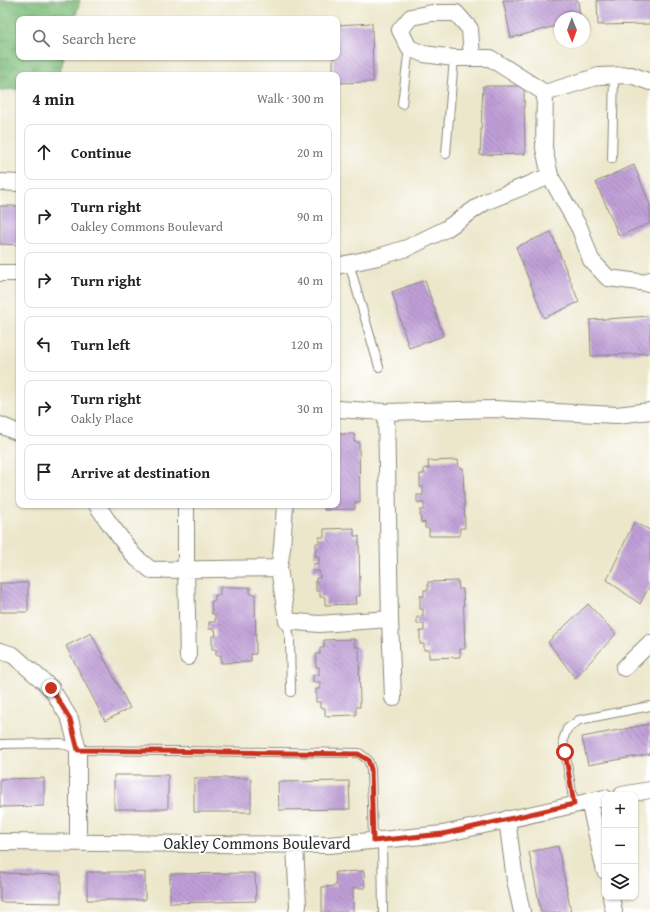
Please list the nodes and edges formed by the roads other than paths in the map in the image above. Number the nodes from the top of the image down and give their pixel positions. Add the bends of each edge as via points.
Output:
1 (409, 48) junction
2 (454, 58) junction
3 (472, 58) junction
4 (614, 76) junction
5 (650, 82) edge
6 (545, 92) junction
7 (402, 104) dead end
8 (446, 154) dead end
9 (612, 158) dead end
10 (550, 176) junction
11 (0, 182) edge
12 (16, 182) edge
13 (341, 263) edge
14 (0, 273) edge
15 (16, 274) edge
16 (650, 280) edge
17 (379, 367) dead end
18 (340, 409) edge
19 (650, 411) edge
20 (386, 412) junction
21 (0, 425) edge
22 (16, 432) edge
23 (99, 508) edge
24 (186, 508) edge
25 (285, 508) edge
26 (279, 568) junction
27 (186, 570) junction
28 (390, 618) junction
29 (287, 621) junction
30 (650, 643) edge
31 (0, 651) edge
32 (188, 657) dead end
33 (624, 668) dead end
34 (291, 692) dead end
35 (393, 698) dead end
36 (650, 706) edge
37 (0, 744) edge
38 (78, 750) junction
39 (650, 790) edge
40 (638, 792) edge
41 (597, 800) edge
42 (574, 804) junction
43 (507, 819) junction
44 (378, 840) junction
45 (0, 842) edge
46 (78, 843) junction
47 (295, 845) junction
48 (604, 864) edge
49 (612, 900) edge
50 (297, 912) edge
51 (384, 912) edge
52 (522, 912) edge
53 (614, 912) edge

1 - 2 street via 424,54
1 - 3 street via 400,30 411,17 432,13 456,13 470,29
1 - 7 lane
2 - 3 street
2 - 8 lane
3 - 6 street via 490,58
4 - 5 street via 631,75
4 - 6 street via 599,76
4 - 9 lane
6 - 10 street via 544,148
10 - 13 street via 485,202 446,229 407,248 378,257
10 - 16 street via 580,229 591,260 608,278 647,283
11 - 12 street
13 - 17 lane
14 - 15 street
18 - 20 street
19 - 20 street via 617,415 493,409
20 - 28 street
21 - 22 street
23 - 27 street via 134,556 151,570
24 - 27 street
25 - 26 street
26 - 27 street
26 - 29 street
27 - 32 street
28 - 29 street via 319,624
28 - 35 street
29 - 34 lane
30 - 33 street
31 - 38 street via 14,655 51,688 70,719
36 - 42 lane via 579,720 567,728 563,740
37 - 38 lane via 61,743
38 - 44 lane via 358,754 368,760 371,769
38 - 46 street
39 - 40 street
41 - 42 street, Oakley Commons Boulevard
41 - 48 street
42 - 43 street, Oakley Commons Boulevard
43 - 44 street, Oakley Commons Boulevard via 443,834
43 - 52 street
44 - 47 street, Oakley Commons Boulevard via 329,846
44 - 51 lane
45 - 46 street, Oakley Commons Boulevard
46 - 47 street, Oakley Commons Boulevard
47 - 50 street
49 - 53 street

